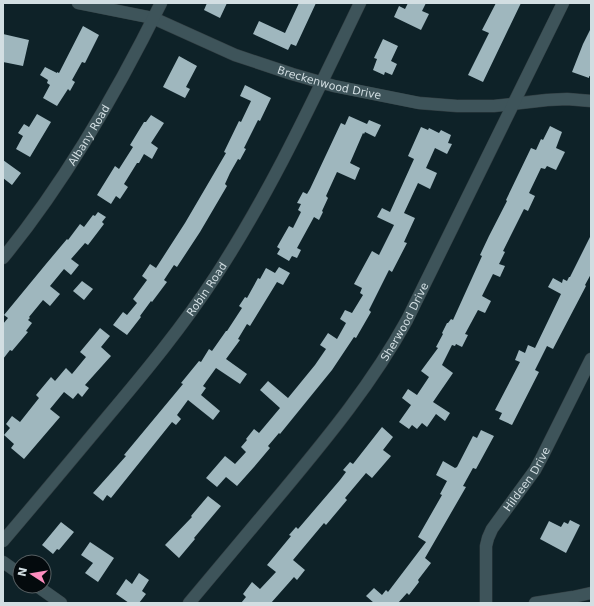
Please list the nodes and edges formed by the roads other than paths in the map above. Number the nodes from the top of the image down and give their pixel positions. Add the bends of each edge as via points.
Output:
1 (78, 3) edge
2 (161, 3) edge
3 (360, 3) edge
4 (563, 3) edge
5 (153, 18) junction
6 (321, 83) junction
7 (591, 101) edge
8 (514, 103) junction
9 (3, 258) edge
10 (591, 359) edge
11 (3, 541) edge
12 (3, 562) edge
13 (12, 568) edge
14 (591, 593) edge
15 (48, 594) edge
16 (61, 603) edge
17 (189, 603) edge
18 (486, 603) edge
19 (535, 603) edge

1 - 5 street, Breckenwood Drive
2 - 5 street, Albany Road
3 - 6 street, Robin Road
4 - 8 street, Sherwood Drive
5 - 6 street, Breckenwood Drive via 235,55
5 - 9 street, Albany Road via 80,150
6 - 8 street, Breckenwood Drive via 438,105 494,106
6 - 11 street, Robin Road via 252,219 188,317 152,364
7 - 8 street, Breckenwood Drive
8 - 17 street, Sherwood Drive via 407,320 375,374 324,442
10 - 18 street, Hildeen Drive via 535,470 492,529 486,546
12 - 13 street
14 - 19 street
15 - 16 street

